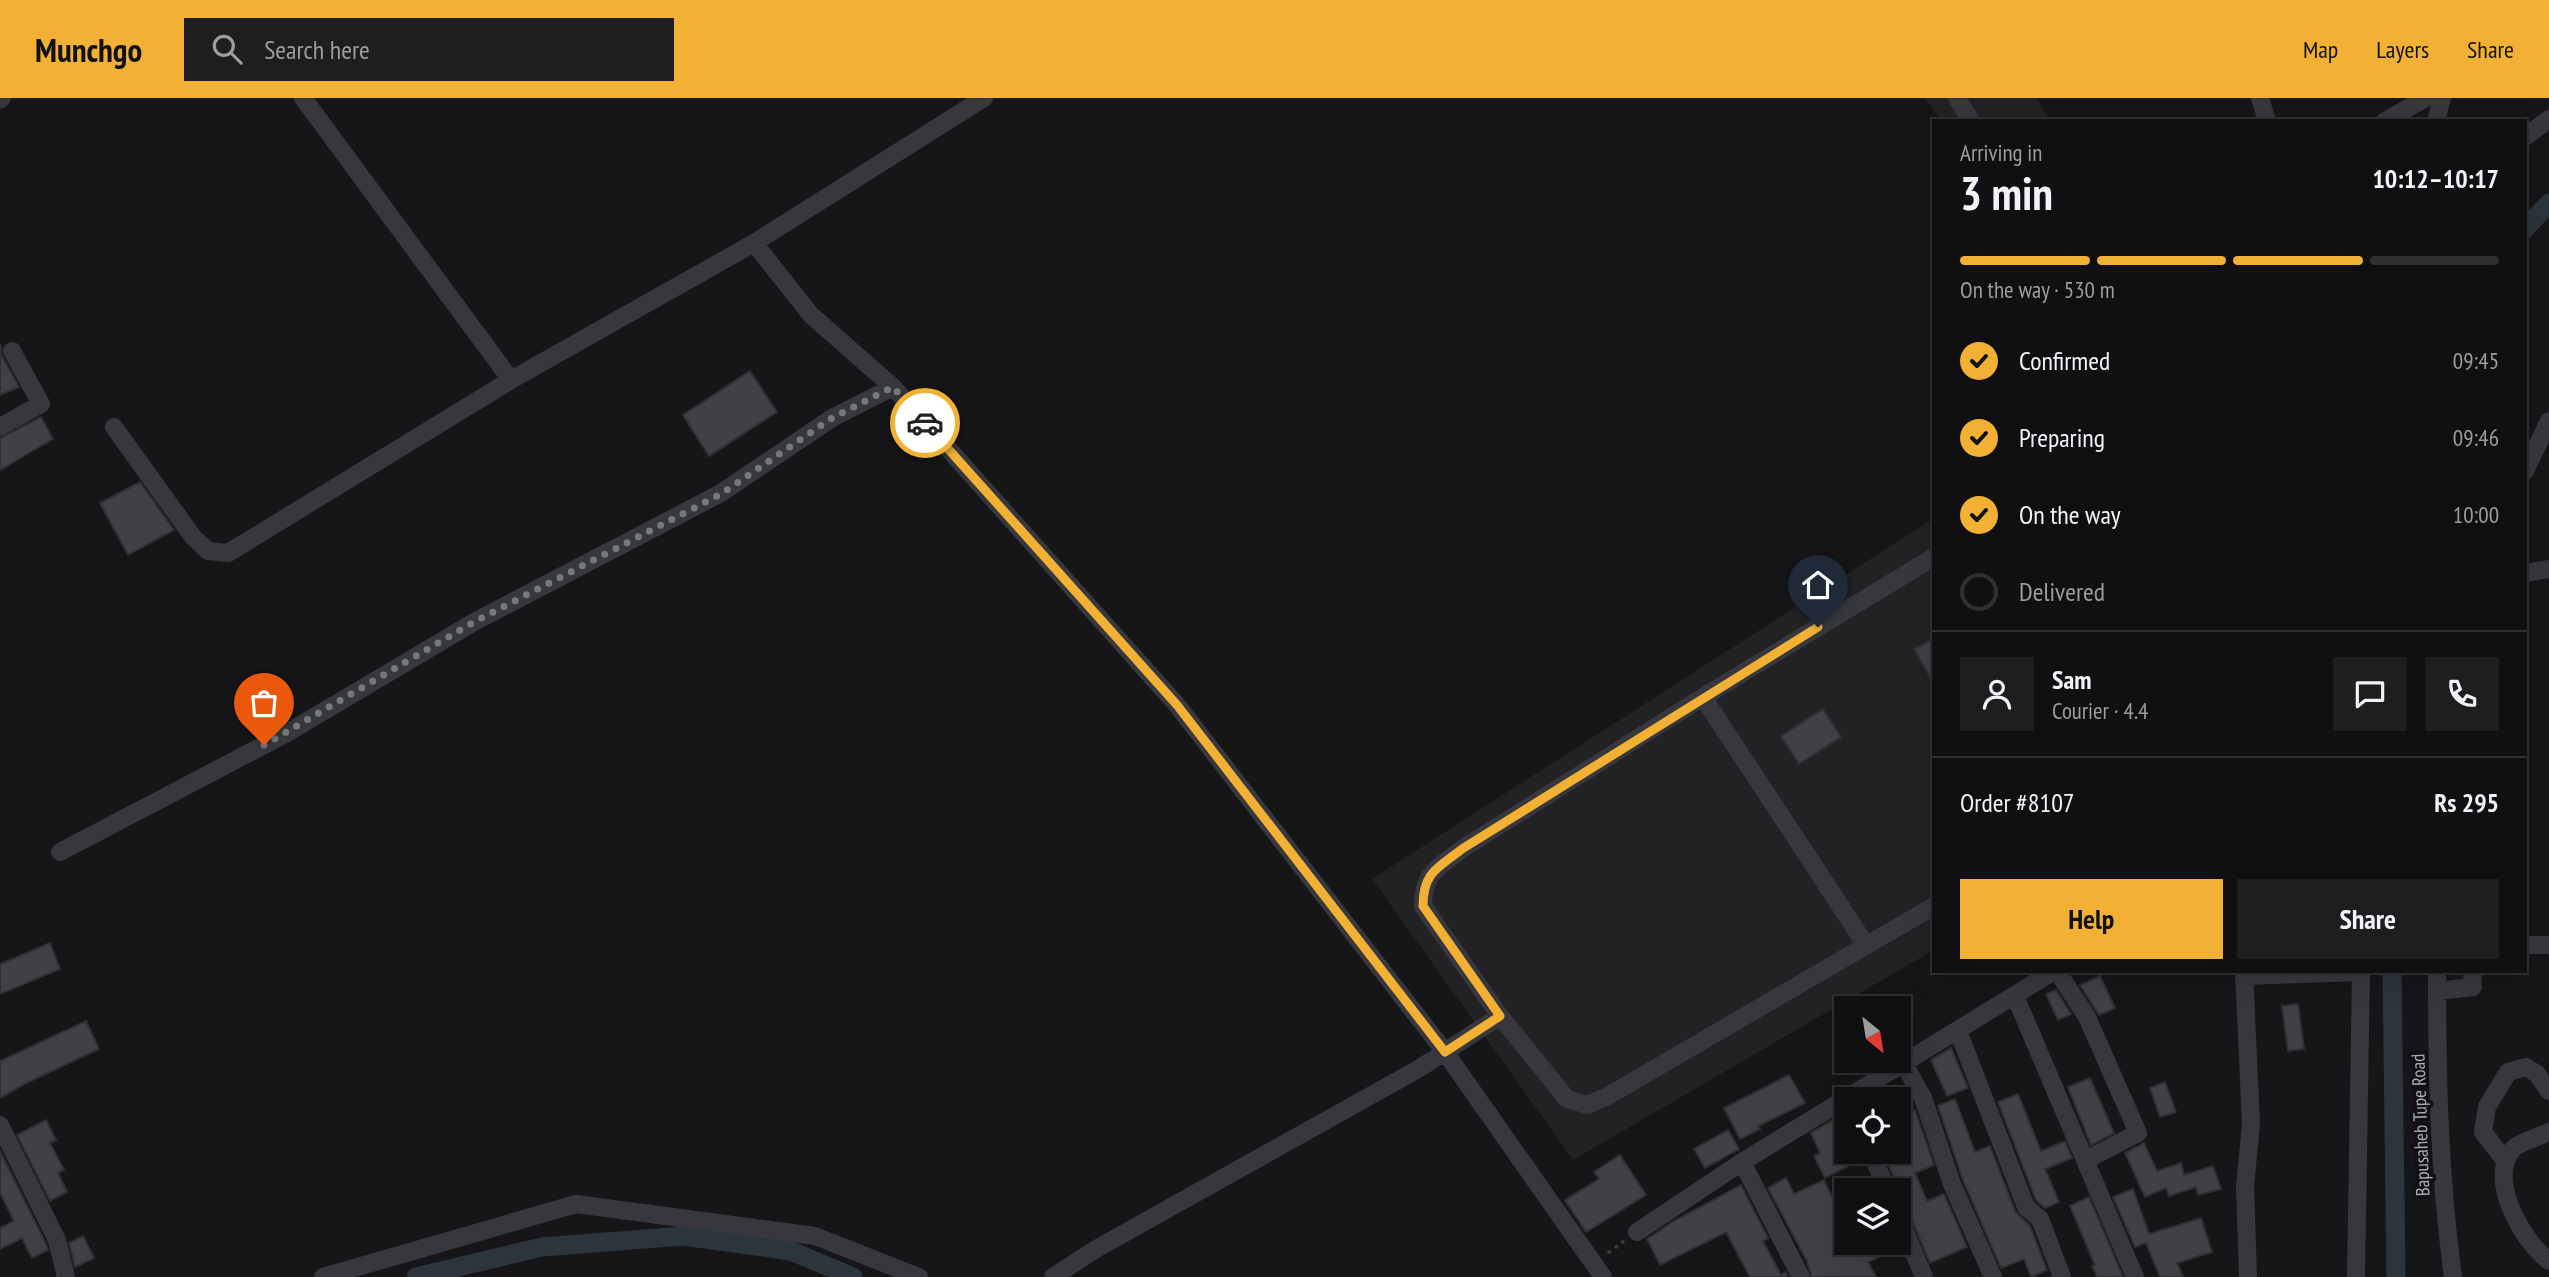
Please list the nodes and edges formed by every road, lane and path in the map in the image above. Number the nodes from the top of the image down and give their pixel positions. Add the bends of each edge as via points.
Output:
1 (303, 98) edge
2 (984, 98) edge
3 (1957, 98) edge
4 (2260, 98) edge
5 (2426, 98) edge
6 (2442, 98) edge
7 (2549, 118) edge
8 (1971, 119) edge
9 (2266, 119) edge
10 (2389, 119) edge
11 (2437, 119) edge
12 (2527, 135) edge
13 (754, 243) junction
14 (11, 352) edge
15 (511, 380) junction
16 (893, 387) junction
17 (2549, 421) edge
18 (0, 427) edge
19 (114, 427) dead end
20 (2527, 467) edge
21 (1932, 558) edge
22 (2549, 569) edge
23 (2527, 573) edge
24 (1703, 697) junction
25 (60, 852) dead end
26 (1932, 907) edge
27 (1866, 945) junction
28 (2527, 945) edge
29 (2549, 945) edge
30 (2052, 973) edge
31 (2056, 973) edge
32 (2302, 973) edge
33 (2361, 973) edge
34 (2437, 973) edge
35 (2472, 973) edge
36 (2244, 974) edge
37 (2437, 991) junction
38 (2015, 996) junction
39 (1500, 1016) junction
40 (1958, 1031) junction
41 (1445, 1052) junction
42 (1911, 1059) edge
43 (1888, 1073) edge
44 (1909, 1073) edge
45 (1866, 1087) edge
46 (2549, 1091) edge
47 (1834, 1106) edge
48 (0, 1125) edge
49 (2549, 1132) edge
50 (2086, 1160) junction
51 (1742, 1162) junction
52 (2506, 1162) junction
53 (1637, 1232) joint
54 (1911, 1246) edge
55 (2549, 1261) edge
56 (1599, 1270) edge
57 (66, 1277) edge
58 (323, 1277) edge
59 (919, 1277) edge
60 (1053, 1277) edge
61 (1801, 1277) edge
62 (1924, 1277) edge
63 (1993, 1277) edge
64 (2062, 1277) edge
65 (2135, 1277) edge
66 (2248, 1277) edge
67 (2356, 1277) edge
68 (2453, 1277) edge

1 - 15 street
2 - 13 street
3 - 8 street
4 - 9 street
5 - 10 street
6 - 11 street
7 - 12 street
13 - 15 street
13 - 16 street via 811,314
14 - 18 street via 41,404
15 - 19 street via 228,552 208,551 194,537
16 - 25 street via 832,418 721,494 474,622 287,733
16 - 41 street via 1177,705
17 - 20 street
21 - 24 street
22 - 23 street
24 - 27 street
24 - 39 street via 1462,849 1430,875 1423,887 1423,906
26 - 27 street
27 - 39 street via 1587,1105 1567,1099
28 - 29 street
30 - 38 street
31 - 50 street via 2087,1017 2138,1133
32 - 36 street
33 - 67 street
34 - 37 street, Bapusaheb Tupe Road
35 - 37 street via 2473,987
36 - 66 street via 2251,1124 2245,1186
37 - 68 street, Bapusaheb Tupe Road via 2438,1119
38 - 40 street
38 - 50 street
39 - 41 street
40 - 42 street
40 - 64 street via 2025,1207 2040,1219
41 - 56 street
41 - 60 street
43 - 45 street
44 - 63 street
46 - 52 street via 2526,1067 2508,1072 2487,1107 2483,1132
47 - 51 street
48 - 57 street via 57,1240
49 - 52 street via 2515,1147
50 - 65 street
51 - 53 street
51 - 61 street
52 - 55 street via 2504,1188 2520,1226 2535,1251
53 - 56 path
54 - 62 street
58 - 59 street via 576,1204 815,1236

